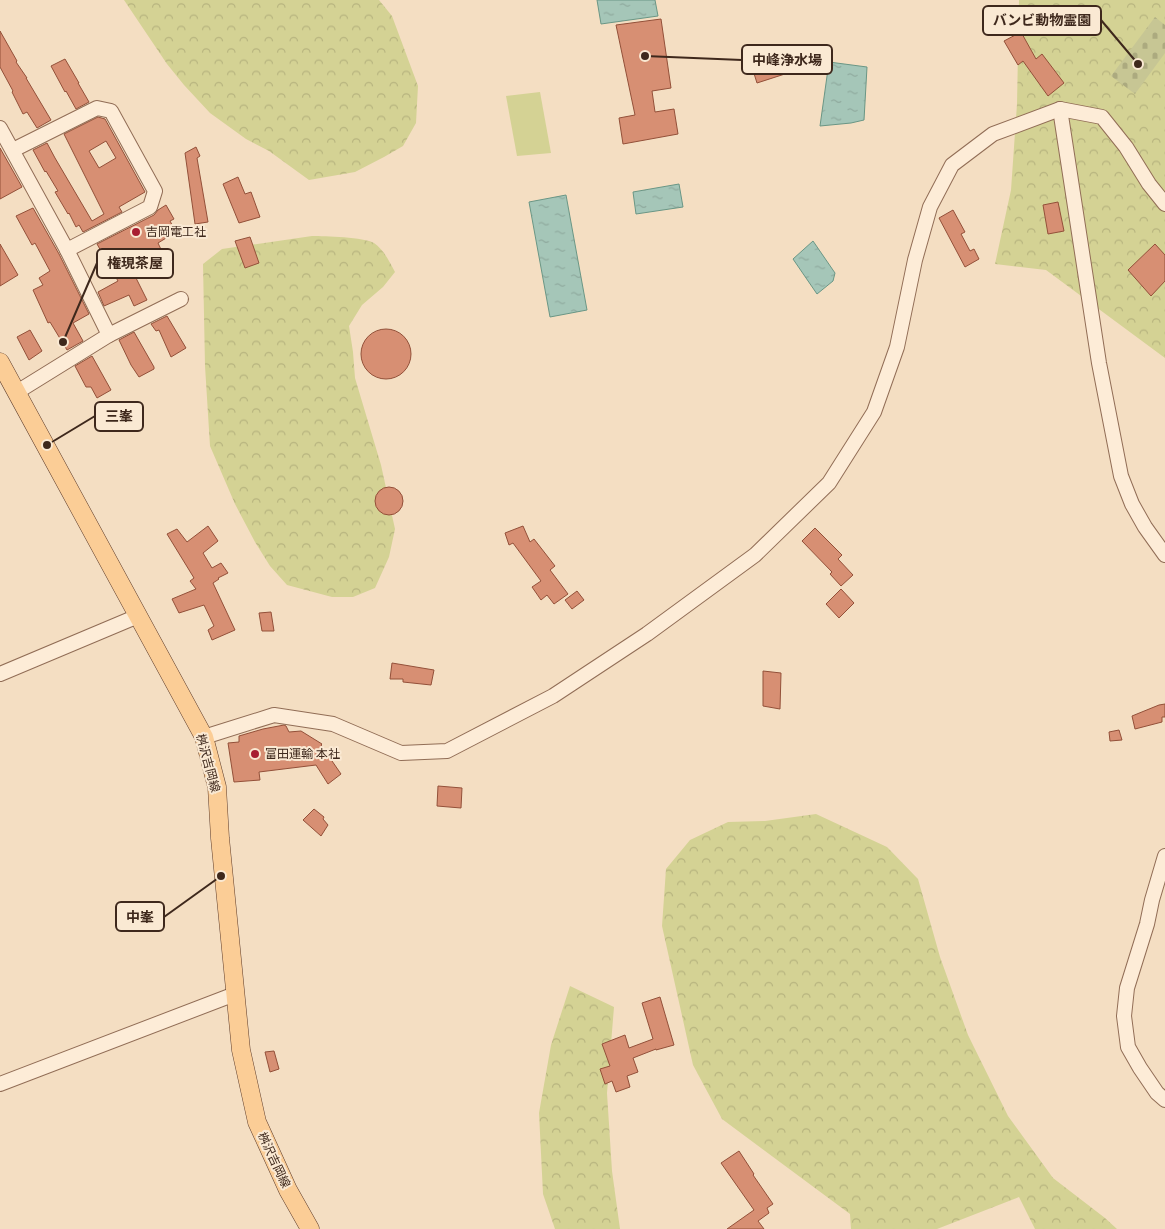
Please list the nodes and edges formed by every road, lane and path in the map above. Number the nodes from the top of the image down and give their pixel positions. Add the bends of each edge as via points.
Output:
1 (1060, 109) junction
2 (0, 128) edge
3 (13, 150) junction
4 (1165, 204) edge
5 (67, 250) junction
6 (181, 299) dead end
7 (110, 336) junction
8 (0, 362) edge
9 (17, 392) junction
10 (1165, 555) edge
11 (138, 616) junction
12 (0, 674) edge
13 (204, 737) junction
14 (1165, 856) edge
15 (235, 994) junction
16 (0, 1084) edge
17 (1165, 1100) edge
18 (310, 1229) edge

1 - 4 street via 1102,117
1 - 10 street via 1099,363 1121,476 1132,504
1 - 13 street via 993,134 952,165 930,207 915,260 898,347 874,412 829,483 740,566 647,634 553,696 447,751 401,752 333,724 274,715
2 - 3 street
3 - 5 street
3 - 5 street via 97,108 111,111 155,191 150,207
5 - 7 street
6 - 7 street
7 - 9 street
8 - 9 main road, 桝沢吉岡線
9 - 11 main road, 桝沢吉岡線
11 - 12 street
11 - 13 main road, 桝沢吉岡線
13 - 15 main road, 桝沢吉岡線 via 217,787
14 - 17 street via 1127,988 1124,1016 1128,1047 1157,1093
15 - 16 street
15 - 18 main road, 桝沢吉岡線 via 241,1050 257,1122

